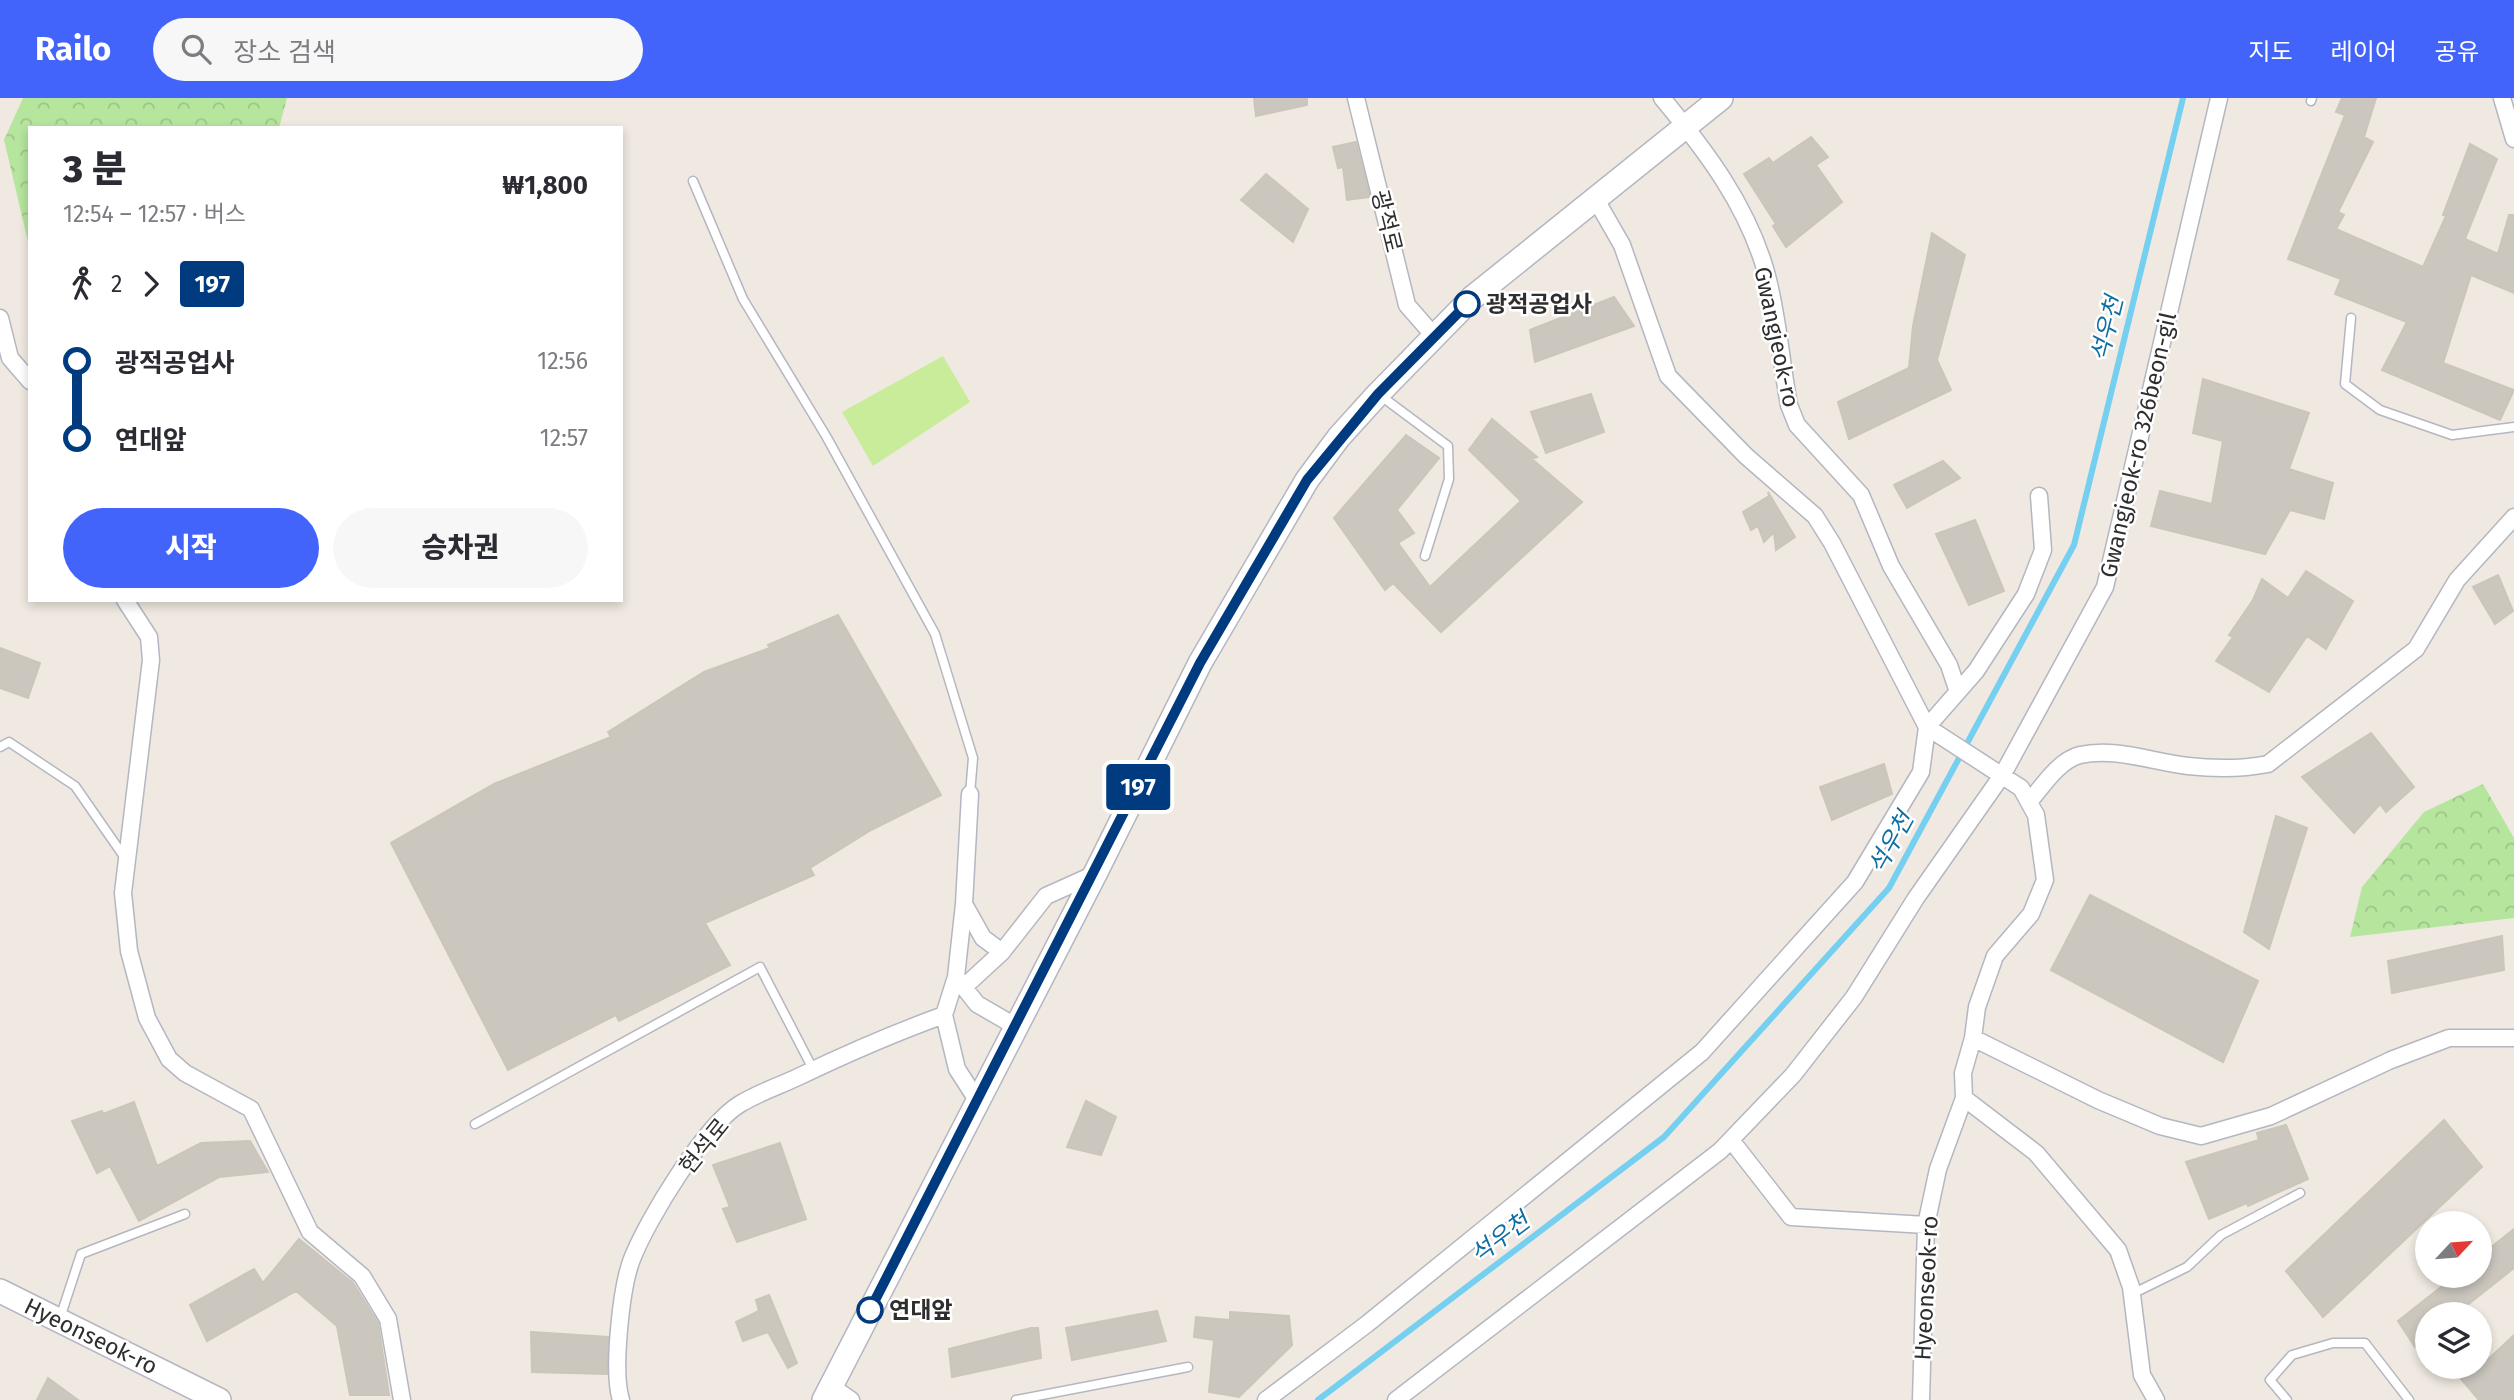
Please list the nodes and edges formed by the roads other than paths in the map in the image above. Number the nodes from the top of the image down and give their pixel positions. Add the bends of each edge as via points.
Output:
1 (1356, 98) edge
2 (1662, 98) edge
3 (1721, 98) edge
4 (2219, 98) edge
5 (2502, 98) edge
6 (1681, 130) junction
7 (2514, 139) edge
8 (693, 181) dead end
9 (1600, 194) junction
10 (0, 318) edge
11 (2351, 318) dead end
12 (1434, 336) junction
13 (5, 359) edge
14 (28, 379) edge
15 (1378, 394) junction
16 (2514, 427) edge
17 (2039, 496) dead end
18 (2514, 517) edge
19 (1425, 556) dead end
20 (126, 602) edge
21 (1957, 689) junction
22 (1933, 732) junction
23 (0, 747) edge
24 (2003, 774) junction
25 (970, 794) joint
26 (2029, 802) junction
27 (127, 861) junction
28 (1095, 874) junction
29 (964, 904) junction
30 (1002, 952) junction
31 (960, 982) junction
32 (944, 1015) junction
33 (1015, 1026) junction
34 (1973, 1038) junction
35 (2514, 1038) edge
36 (813, 1069) junction
37 (1964, 1098) junction
38 (977, 1100) junction
39 (475, 1124) dead end
40 (1731, 1140) junction
41 (2300, 1193) dead end
42 (185, 1214) dead end
43 (1926, 1226) junction
44 (0, 1291) edge
45 (2132, 1294) junction
46 (60, 1321) junction
47 (1188, 1367) dead end
48 (828, 1393) edge
49 (219, 1400) edge
50 (402, 1400) edge
51 (621, 1400) edge
52 (851, 1400) edge
53 (1016, 1400) edge
54 (1266, 1400) edge
55 (1396, 1400) edge
56 (1921, 1400) edge
57 (2156, 1400) edge
58 (2287, 1400) edge
59 (2409, 1400) edge

1 - 12 street, 광적로 via 1407,305
2 - 6 street, Gwangjeok-ro
3 - 6 main road
4 - 24 street, Gwangjeok-ro 326beon-gil via 2105,587
5 - 7 street
6 - 9 main road
6 - 21 street, Gwangjeok-ro via 1719,171 1748,221 1767,274 1789,405 1797,425 1861,495 1891,566 1949,665
8 - 25 lane via 743,299 826,436 935,634 973,758
9 - 12 main road via 1472,298
9 - 22 street via 1668,376 1746,456 1815,516
10 - 13 street
11 - 16 lane via 2344,384 2380,410 2452,435
12 - 15 main road
13 - 14 street
15 - 19 lane via 1448,446 1449,479
15 - 28 main road via 1307,480 1200,663
17 - 21 street via 2042,550 2026,594 1997,642
18 - 26 street via 2457,580 2416,649 2269,764 2242,769 2115,754 2078,755 2056,770
20 - 27 street via 149,637 151,660
21 - 22 street via 1939,710
22 - 24 street
22 - 54 street via 1921,772 1855,882 1702,1052 1367,1324
23 - 27 lane via 9,742 75,786
24 - 26 street via 2021,788
24 - 40 street, Gwangjeok-ro 326beon-gil via 1846,1006 1793,1075
25 - 29 street
26 - 34 street via 2036,815 2045,880 2031,914 1995,956 1977,1007
27 - 50 street via 123,892 129,951 147,1018 169,1059 185,1073 251,1108 310,1232 362,1276 388,1319
28 - 30 street via 1046,896
28 - 33 main road
29 - 30 street via 983,938
29 - 31 street
30 - 31 street
31 - 32 street
31 - 33 street via 977,1004
32 - 36 street, 현석로 via 868,1042
32 - 38 street via 957,1069
33 - 38 main road
34 - 35 street via 2098,1100 2160,1126 2201,1136 2271,1116 2390,1060 2449,1038
34 - 37 street via 1963,1073
36 - 39 lane via 760,967
36 - 51 street, 현석로 via 738,1105 704,1139 661,1205 631,1260 616,1384
37 - 43 street, Hyeonseok-ro via 1938,1169
37 - 45 street via 2036,1153 2118,1251
38 - 48 main road
40 - 43 street via 1791,1216
40 - 55 street, Gwangjeok-ro 326beon-gil
41 - 45 lane via 2221,1234 2187,1267
42 - 46 lane via 81,1254
43 - 56 street, Hyeonseok-ro
44 - 46 main road, Hyeonseok-ro
45 - 57 street via 2142,1375
46 - 49 main road, Hyeonseok-ro
47 - 53 lane
48 - 52 street
58 - 59 lane via 2270,1380 2292,1356 2333,1343 2365,1343

